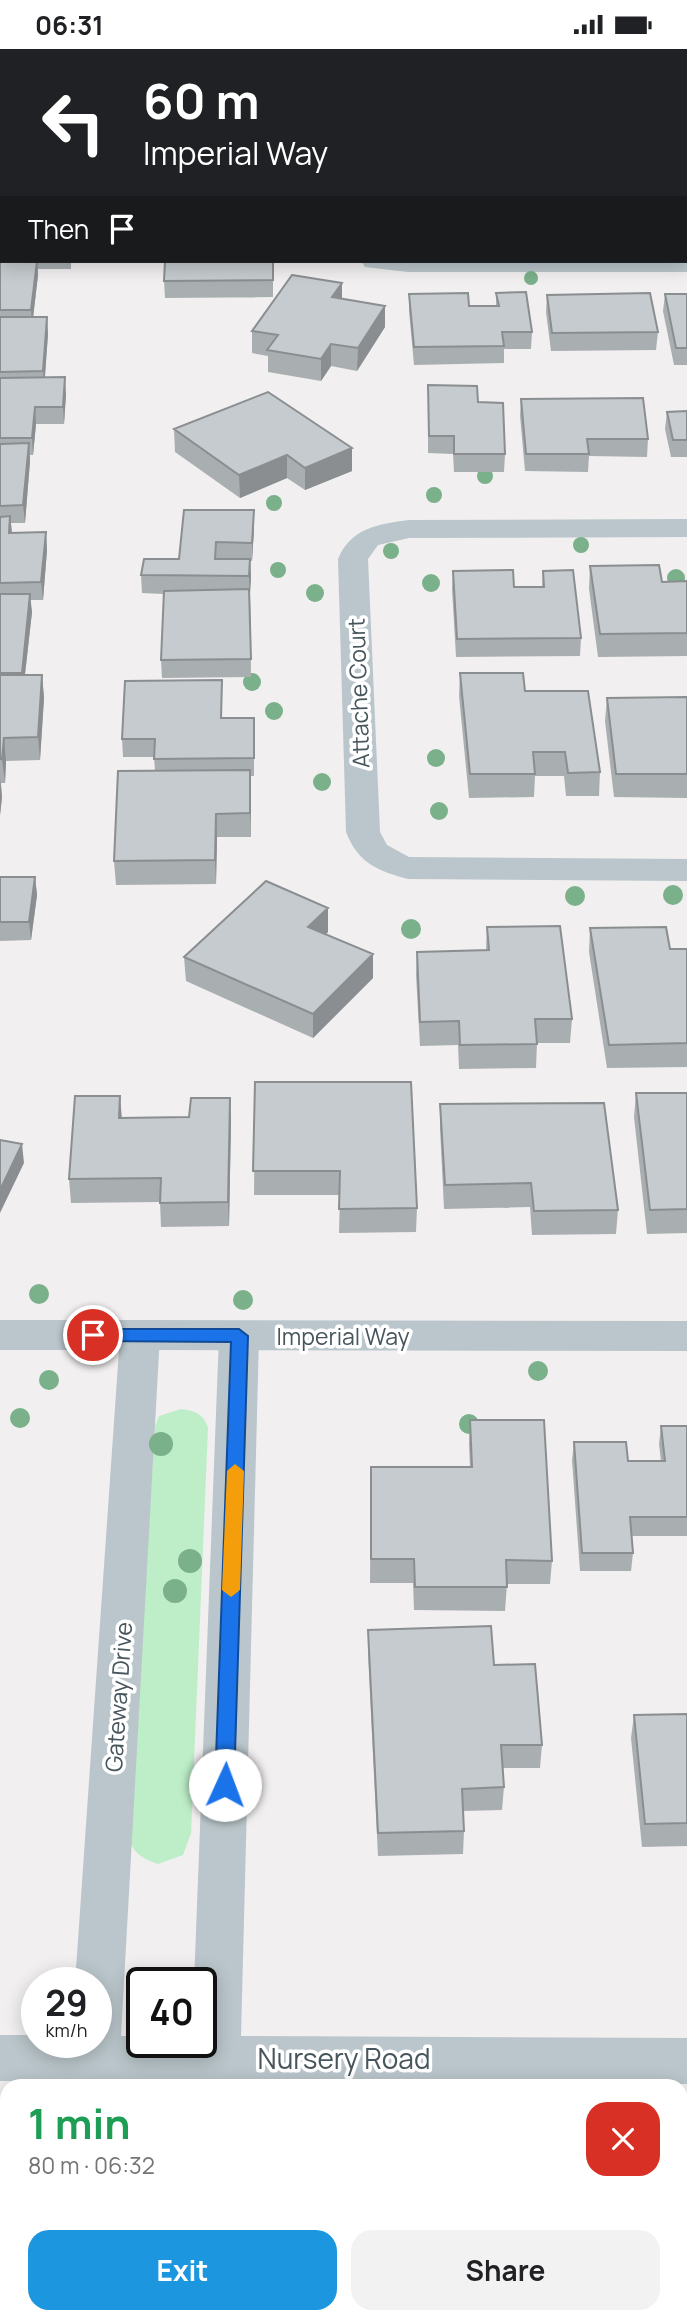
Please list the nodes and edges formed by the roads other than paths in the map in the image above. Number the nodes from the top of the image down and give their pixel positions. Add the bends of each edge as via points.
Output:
1 (397, 263) edge
2 (687, 264) edge
3 (687, 529) edge
4 (687, 870) edge
5 (0, 1335) edge
6 (140, 1335) junction
7 (239, 1336) junction
8 (687, 1336) edge
9 (101, 1967) edge
10 (217, 2026) edge
11 (217, 2057) edge
12 (0, 2058) edge
13 (21, 2058) edge
14 (687, 2061) edge

1 - 2 street
3 - 4 street, Attache Court via 409,529 369,536 357,546 354,559 363,832 368,848 383,861 433,870
5 - 6 street, Imperial Way
6 - 7 street, Imperial Way
6 - 9 street, Gateway Drive
7 - 8 street, Imperial Way
7 - 10 street
11 - 14 street, Nursery Road
12 - 13 street, Nursery Road

